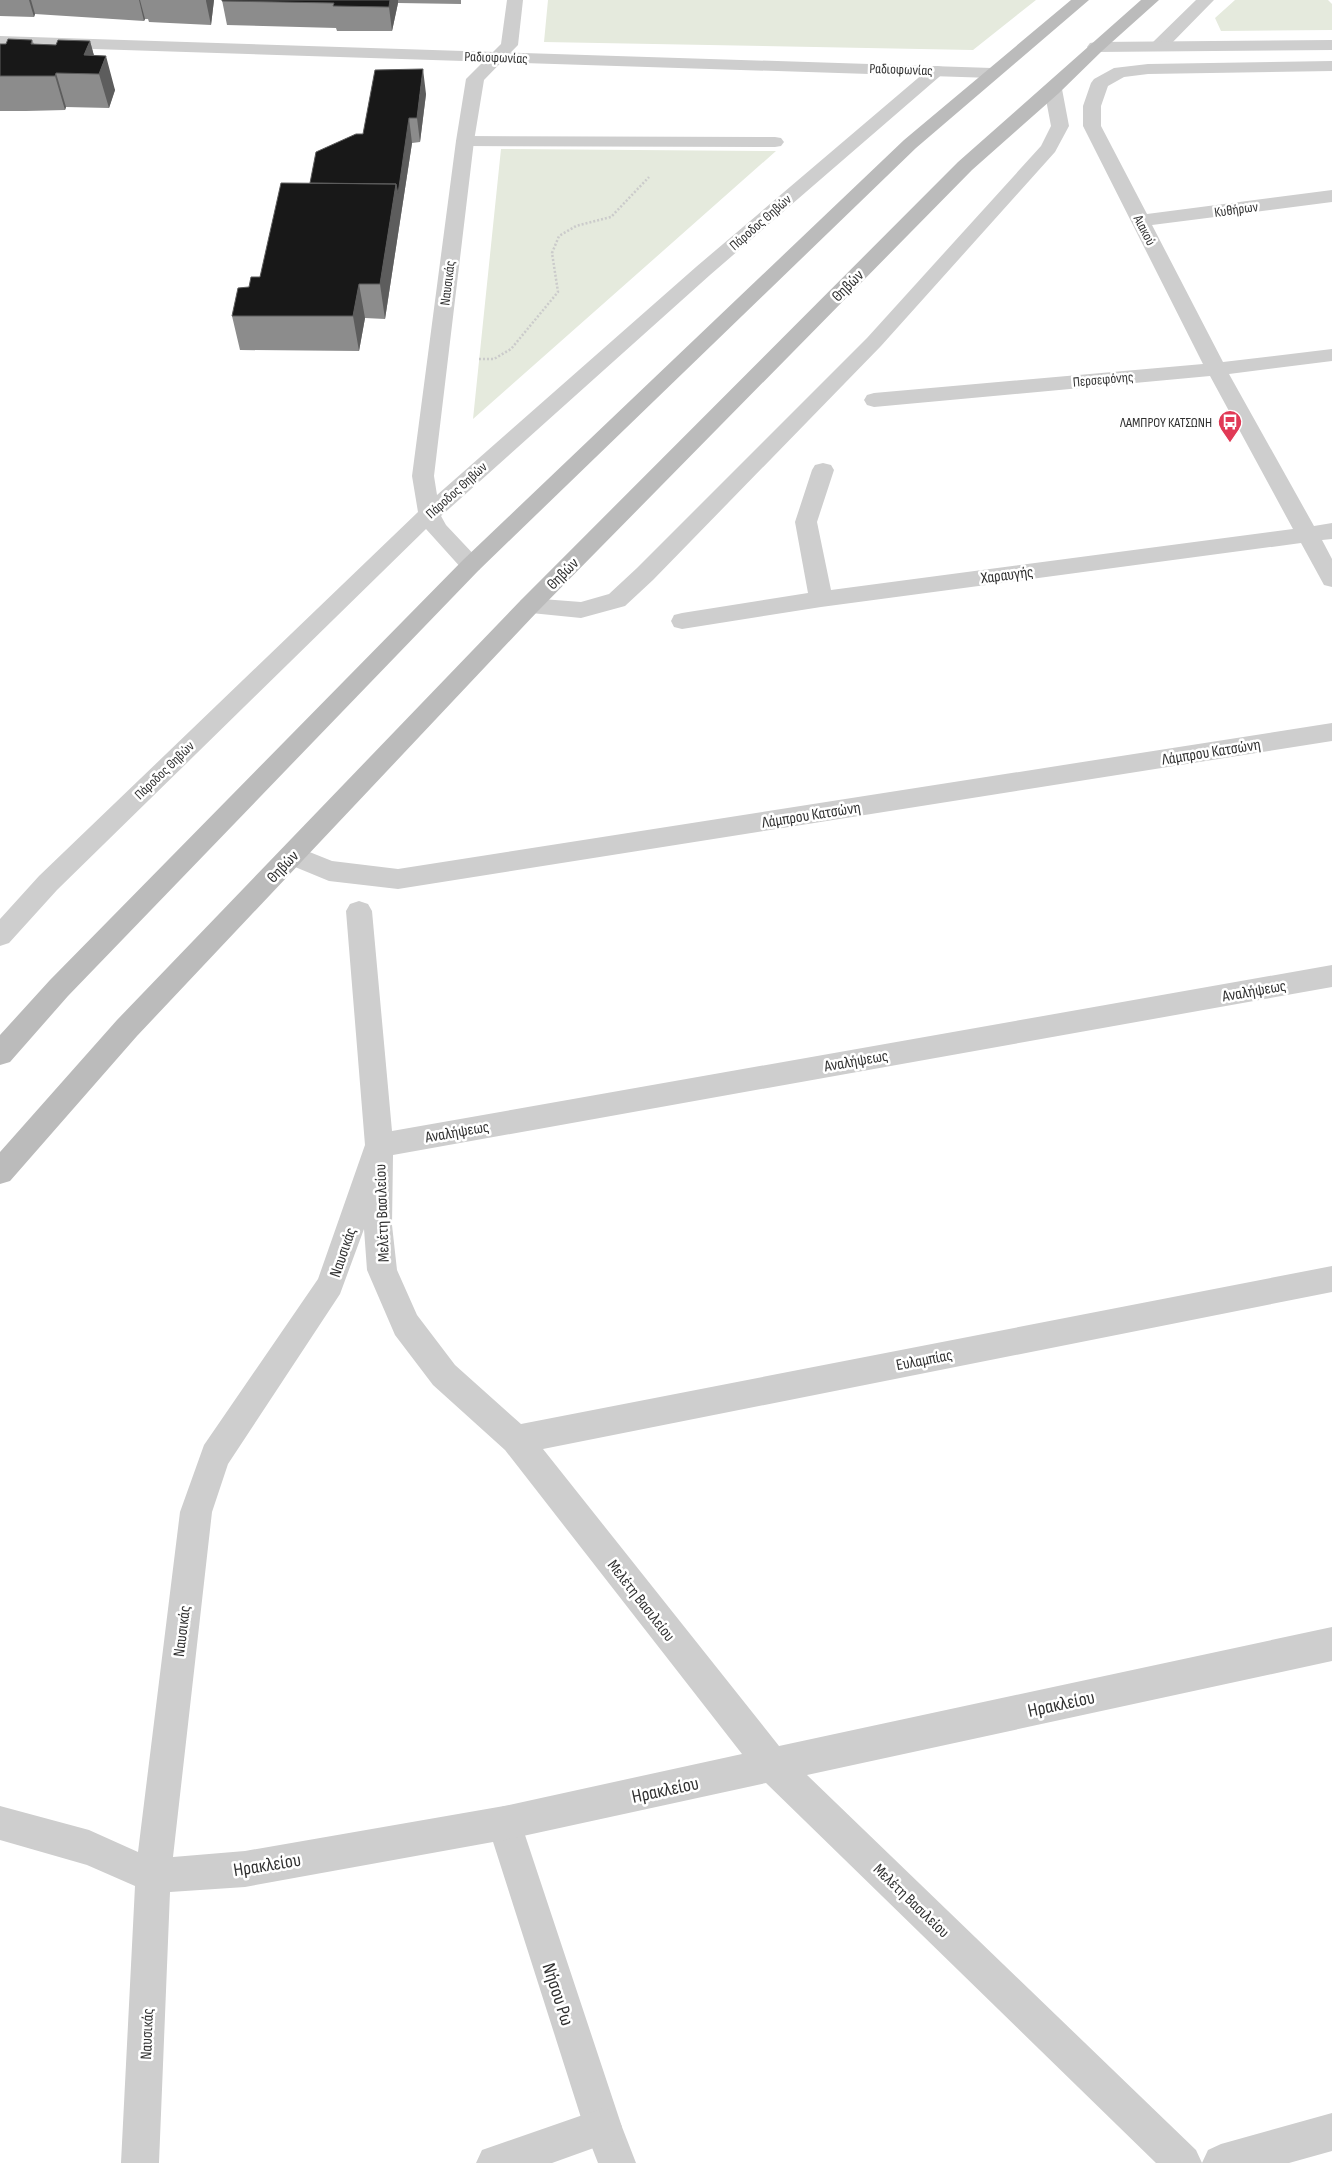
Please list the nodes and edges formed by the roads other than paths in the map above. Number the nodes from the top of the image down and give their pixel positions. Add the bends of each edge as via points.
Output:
1 (515, 0) edge
2 (1081, 0) edge
3 (1151, 0) edge
4 (1206, 0) edge
5 (0, 41) edge
6 (1096, 46) junction
7 (1159, 46) junction
8 (1332, 46) edge
9 (496, 57) junction
10 (1332, 66) edge
11 (937, 71) junction
12 (992, 73) junction
13 (1053, 89) junction
14 (465, 141) junction
15 (775, 142) dead end
16 (1332, 196) edge
17 (1140, 221) junction
18 (1332, 355) edge
19 (1216, 369) junction
20 (874, 400) dead end
21 (823, 470) dead end
22 (429, 514) junction
23 (1332, 531) edge
24 (1307, 536) junction
25 (471, 565) junction
26 (1332, 579) edge
27 (821, 598) junction
28 (528, 606) junction
29 (682, 621) dead end
30 (1332, 732) edge
31 (292, 856) junction
32 (359, 911) dead end
33 (0, 936) edge
34 (1332, 976) edge
35 (0, 1054) edge
36 (379, 1145) junction
37 (0, 1172) edge
38 (1332, 1279) edge
39 (516, 1440) junction
40 (1332, 1644) edge
41 (772, 1765) junction
42 (0, 1823) edge
43 (504, 1824) junction
44 (153, 1876) junction
45 (603, 2127) junction
46 (1332, 2132) edge
47 (140, 2163) edge
48 (495, 2163) edge
49 (617, 2163) edge
50 (1184, 2163) edge
51 (1221, 2163) edge

1 - 9 street, Ναυσικάς via 509,45
2 - 12 main road
3 - 6 main road, Θηβών
4 - 7 street
5 - 9 street, Ραδιοφωνίας
6 - 7 street
6 - 13 main road, Θηβών
7 - 8 street
9 - 11 street, Ραδιοφωνίας
9 - 14 street, Ναυσικάς via 475,79
10 - 17 street, Αιακού via 1148,69 1120,72 1100,83 1092,106 1092,126
11 - 12 street, Ραδιοφωνίας
11 - 22 street, Πάροδος Θηβών via 703,271
12 - 25 main road via 910,144
13 - 28 main road, Θηβών via 965,166
13 - 28 street via 1060,126 1049,148 874,342 645,574 618,600 581,610
14 - 15 street
14 - 22 street, Ναυσικάς via 423,476
16 - 17 street, Κυθήρων
17 - 19 street, Αιακού
18 - 19 street, Περσεφόνης
19 - 20 street, Περσεφόνης
19 - 24 street, Αιακού
21 - 27 street via 806,522
22 - 25 street, Ναυσικάς via 437,529
22 - 33 street, Πάροδος Θηβών via 48,883
23 - 24 street, Χαραυγής
24 - 26 street, Αιακού
24 - 27 street, Χαραυγής
25 - 35 main road via 59,988
27 - 29 street, Χαραυγής
28 - 31 main road, Θηβών
30 - 31 street, Λάμπρου Κατσώνη via 398,879 329,871
31 - 37 main road, Θηβών via 127,1028
32 - 36 street, Μελέτη Βασιλείου
34 - 36 street, Αναλήψεως
36 - 39 street, Μελέτη Βασιλείου via 378,1225 382,1270 390,1292 406,1325 444,1375
36 - 44 street, Ναυσικάς via 330,1285 215,1456 196,1512
38 - 39 street, Ευλαμπίας
39 - 41 street, Μελέτη Βασιλείου
40 - 41 street, Ηρακλείου
41 - 43 street, Ηρακλείου
41 - 50 street, Μελέτη Βασιλείου
42 - 44 street, Ηρακλείου via 89,1848
43 - 44 street, Ηρακλείου via 246,1869
43 - 45 street, Νήσου Ρω
44 - 47 street, Ναυσικάς
45 - 48 street
45 - 49 street, Νήσου Ρω
46 - 51 street

